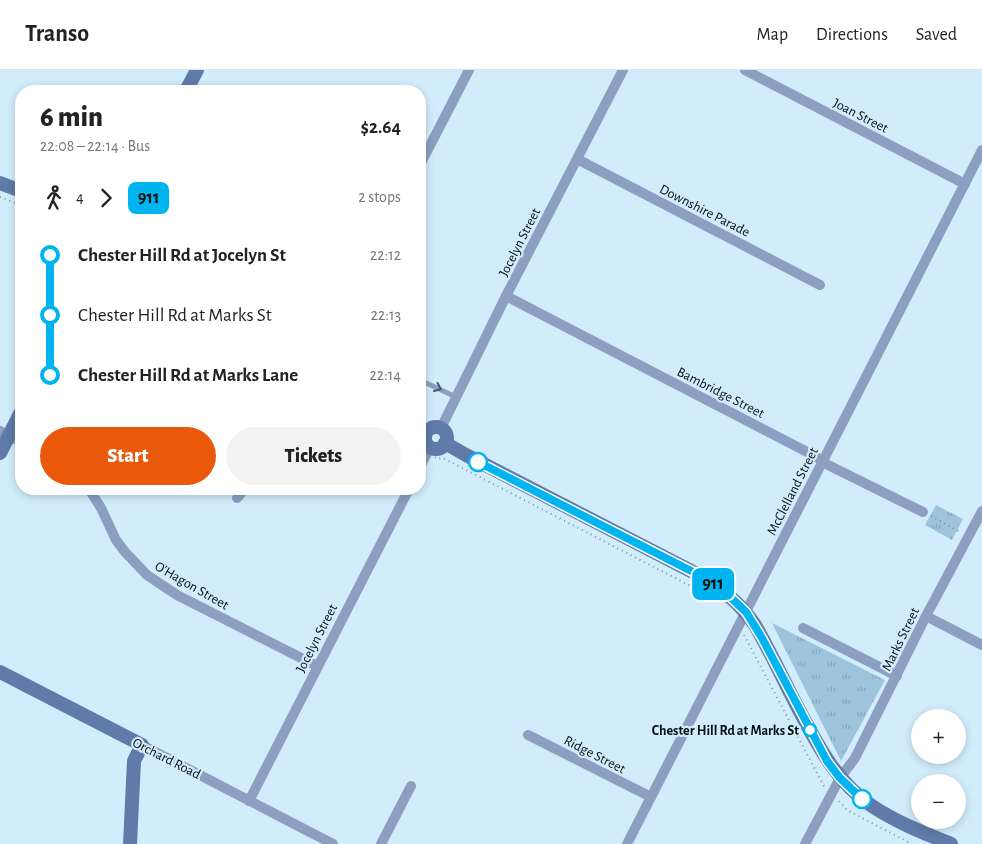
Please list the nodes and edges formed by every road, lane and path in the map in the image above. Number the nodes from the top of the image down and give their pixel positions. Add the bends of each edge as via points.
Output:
1 (197, 70) edge
2 (469, 70) edge
3 (623, 70) edge
4 (745, 70) edge
5 (189, 85) edge
6 (982, 150) edge
7 (426, 153) edge
8 (577, 159) junction
9 (0, 183) edge
10 (965, 184) junction
11 (15, 188) edge
12 (0, 197) edge
13 (15, 203) edge
14 (820, 285) dead end
15 (506, 296) junction
16 (426, 383) edge
17 (456, 397) junction
18 (430, 427) edge
19 (10, 436) edge
20 (426, 441) edge
21 (445, 443) junction
22 (0, 453) edge
23 (434, 453) junction
24 (426, 461) edge
25 (822, 461) junction
26 (92, 495) edge
27 (240, 495) edge
28 (406, 495) edge
29 (237, 498) dead end
30 (982, 511) edge
31 (923, 512) joint
32 (968, 536) junction
33 (708, 596) dead end
34 (746, 612) junction
35 (926, 616) junction
36 (803, 628) dead end
37 (749, 644) dead end
38 (982, 646) edge
39 (317, 666) junction
40 (0, 672) edge
41 (896, 676) junction
42 (528, 735) dead end
43 (142, 745) junction
44 (840, 778) junction
45 (411, 786) dead end
46 (825, 789) dead end
47 (651, 797) junction
48 (835, 797) dead end
49 (249, 801) junction
50 (130, 844) edge
51 (333, 844) edge
52 (381, 844) edge
53 (627, 844) edge
54 (805, 844) edge
55 (912, 844) edge
56 (951, 844) edge

1 - 5 street
2 - 7 street
3 - 8 street, Jocelyn Street
4 - 10 street, Joan Street
6 - 10 street, McClelland Street
8 - 14 street, Downshire Parade
8 - 15 street, Jocelyn Street
9 - 11 street
10 - 25 street, McClelland Street
12 - 13 path
15 - 17 street, Jocelyn Street
15 - 25 street, Bambridge Street
16 -> 17 lane
17 - 18 street, Jocelyn Street
18 - 21 street via 446,436
19 - 22 street
20 - 23 street
21 - 23 street
21 - 34 street via 697,574 725,592
23 - 24 street
23 - 33 path
25 - 31 street, Bambridge Street
25 - 34 street, McClelland Street
26 - 39 street, O'Hagon Street via 116,540 147,575 177,594
27 - 29 street
28 - 39 street, Jocelyn Street
30 - 32 street, Marks Street
31 - 32 path
32 - 35 street, Marks Street
34 - 44 street via 823,754
34 - 47 street, McClelland Street
35 - 38 street
35 - 41 street, Marks Street
36 - 41 street
37 - 46 path
39 - 49 street, Jocelyn Street
40 - 43 street, Orchard Road
41 - 44 street, Marks Street via 855,758
42 - 47 street, Ridge Street
43 - 49 street, Orchard Road
43 - 50 street via 134,761
44 - 54 street, Marks Street
44 - 56 street via 871,806
45 - 52 street
47 - 53 street, McClelland Street
48 - 55 path via 847,810
49 - 51 street, Orchard Road

